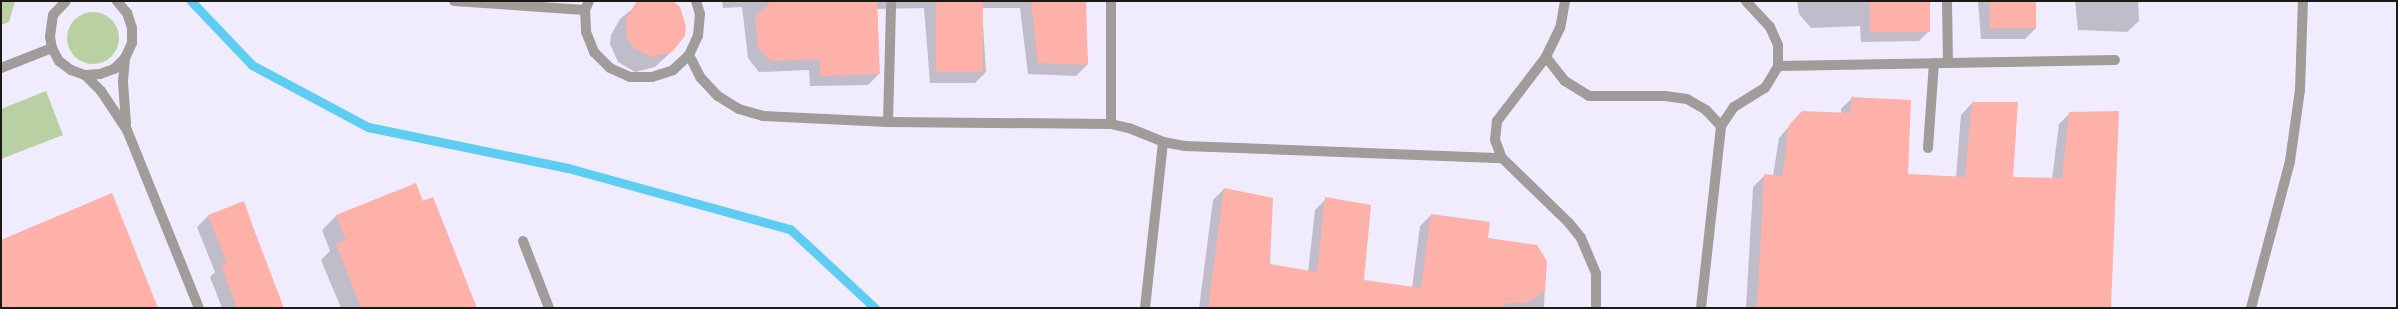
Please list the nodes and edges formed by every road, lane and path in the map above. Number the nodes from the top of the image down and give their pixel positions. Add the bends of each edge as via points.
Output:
1 (54, 1) edge
2 (66, 1) edge
3 (117, 1) edge
4 (454, 1) edge
5 (696, 1) edge
6 (1111, 1) edge
7 (1565, 1) edge
8 (1746, 1) edge
9 (1946, 1) edge
10 (2303, 1) edge
11 (587, 5) edge
12 (891, 5) dead end
13 (53, 15) junction
14 (52, 48) junction
15 (689, 55) junction
16 (1546, 57) junction
17 (125, 58) junction
18 (2115, 60) dead end
19 (1934, 63) junction
20 (1948, 63) junction
21 (1778, 66) junction
22 (1, 68) edge
23 (85, 75) junction
24 (888, 122) junction
25 (1112, 124) junction
26 (1721, 126) junction
27 (126, 130) junction
28 (1163, 142) junction
29 (1928, 148) dead end
30 (1502, 158) junction
31 (523, 242) dead end
32 (199, 308) edge
33 (549, 308) edge
34 (1145, 308) edge
35 (1596, 308) edge
36 (1701, 308) edge
37 (2251, 308) edge

1 - 13 lane
2 - 13 lane
3 - 17 lane via 127,13 132,28 132,43
4 - 11 lane
5 - 15 lane via 700,14 698,36
6 - 25 lane
7 - 16 lane via 1560,28
8 - 21 lane via 1770,27 1778,45
9 - 20 lane
10 - 37 lane via 2300,90 2290,161
11 - 15 lane via 586,32 594,52 610,68 630,77 652,77 673,70
12 - 24 lane
13 - 14 lane via 50,37
14 - 22 lane
14 - 23 lane via 59,61 71,70
15 - 24 lane via 700,77 718,96 739,109 763,116
16 - 26 lane via 1565,81 1589,96 1665,96 1687,100 1706,110
16 - 30 lane via 1497,121 1495,140
17 - 23 lane via 114,69 100,74
17 - 27 lane via 123,90
18 - 20 lane
19 - 20 lane
19 - 21 lane
19 - 29 lane
21 - 26 lane via 1765,88 1734,107
23 - 27 lane via 106,97
24 - 25 lane
25 - 28 lane
26 - 36 lane
27 - 32 lane
28 - 30 lane via 1197,147
28 - 34 lane
30 - 35 lane via 1569,223 1581,238 1596,274
31 - 33 lane

